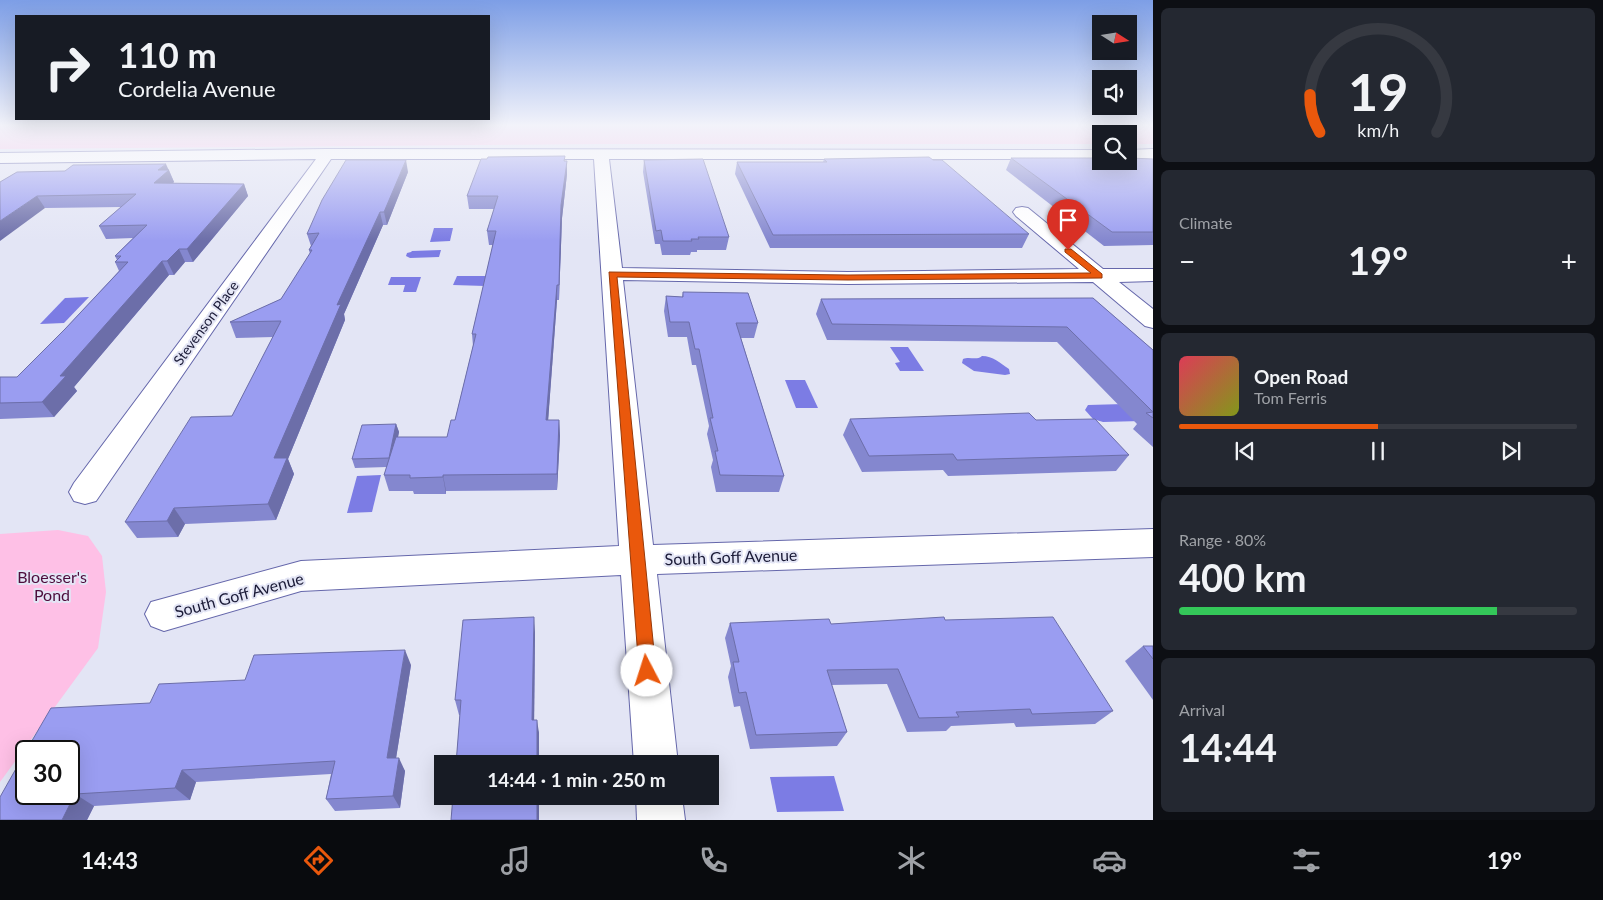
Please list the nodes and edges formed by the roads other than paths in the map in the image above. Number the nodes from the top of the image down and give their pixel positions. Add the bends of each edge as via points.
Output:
1 (320, 164) edge
2 (602, 164) edge
3 (1022, 212) dead end
4 (612, 274) junction
5 (1153, 274) edge
6 (1099, 276) junction
7 (1153, 321) edge
8 (85, 492) dead end
9 (1153, 543) edge
10 (637, 560) junction
11 (164, 614) dead end
12 (655, 755) edge
13 (660, 805) edge
14 (661, 820) edge

1 - 8 street, Stevenson Place
2 - 4 street
3 - 6 street
4 - 6 street via 848,278
4 - 10 street
5 - 6 street
6 - 7 street
9 - 10 street, South Goff Avenue
10 - 11 street, South Goff Avenue via 302,576
10 - 12 street
13 - 14 street

